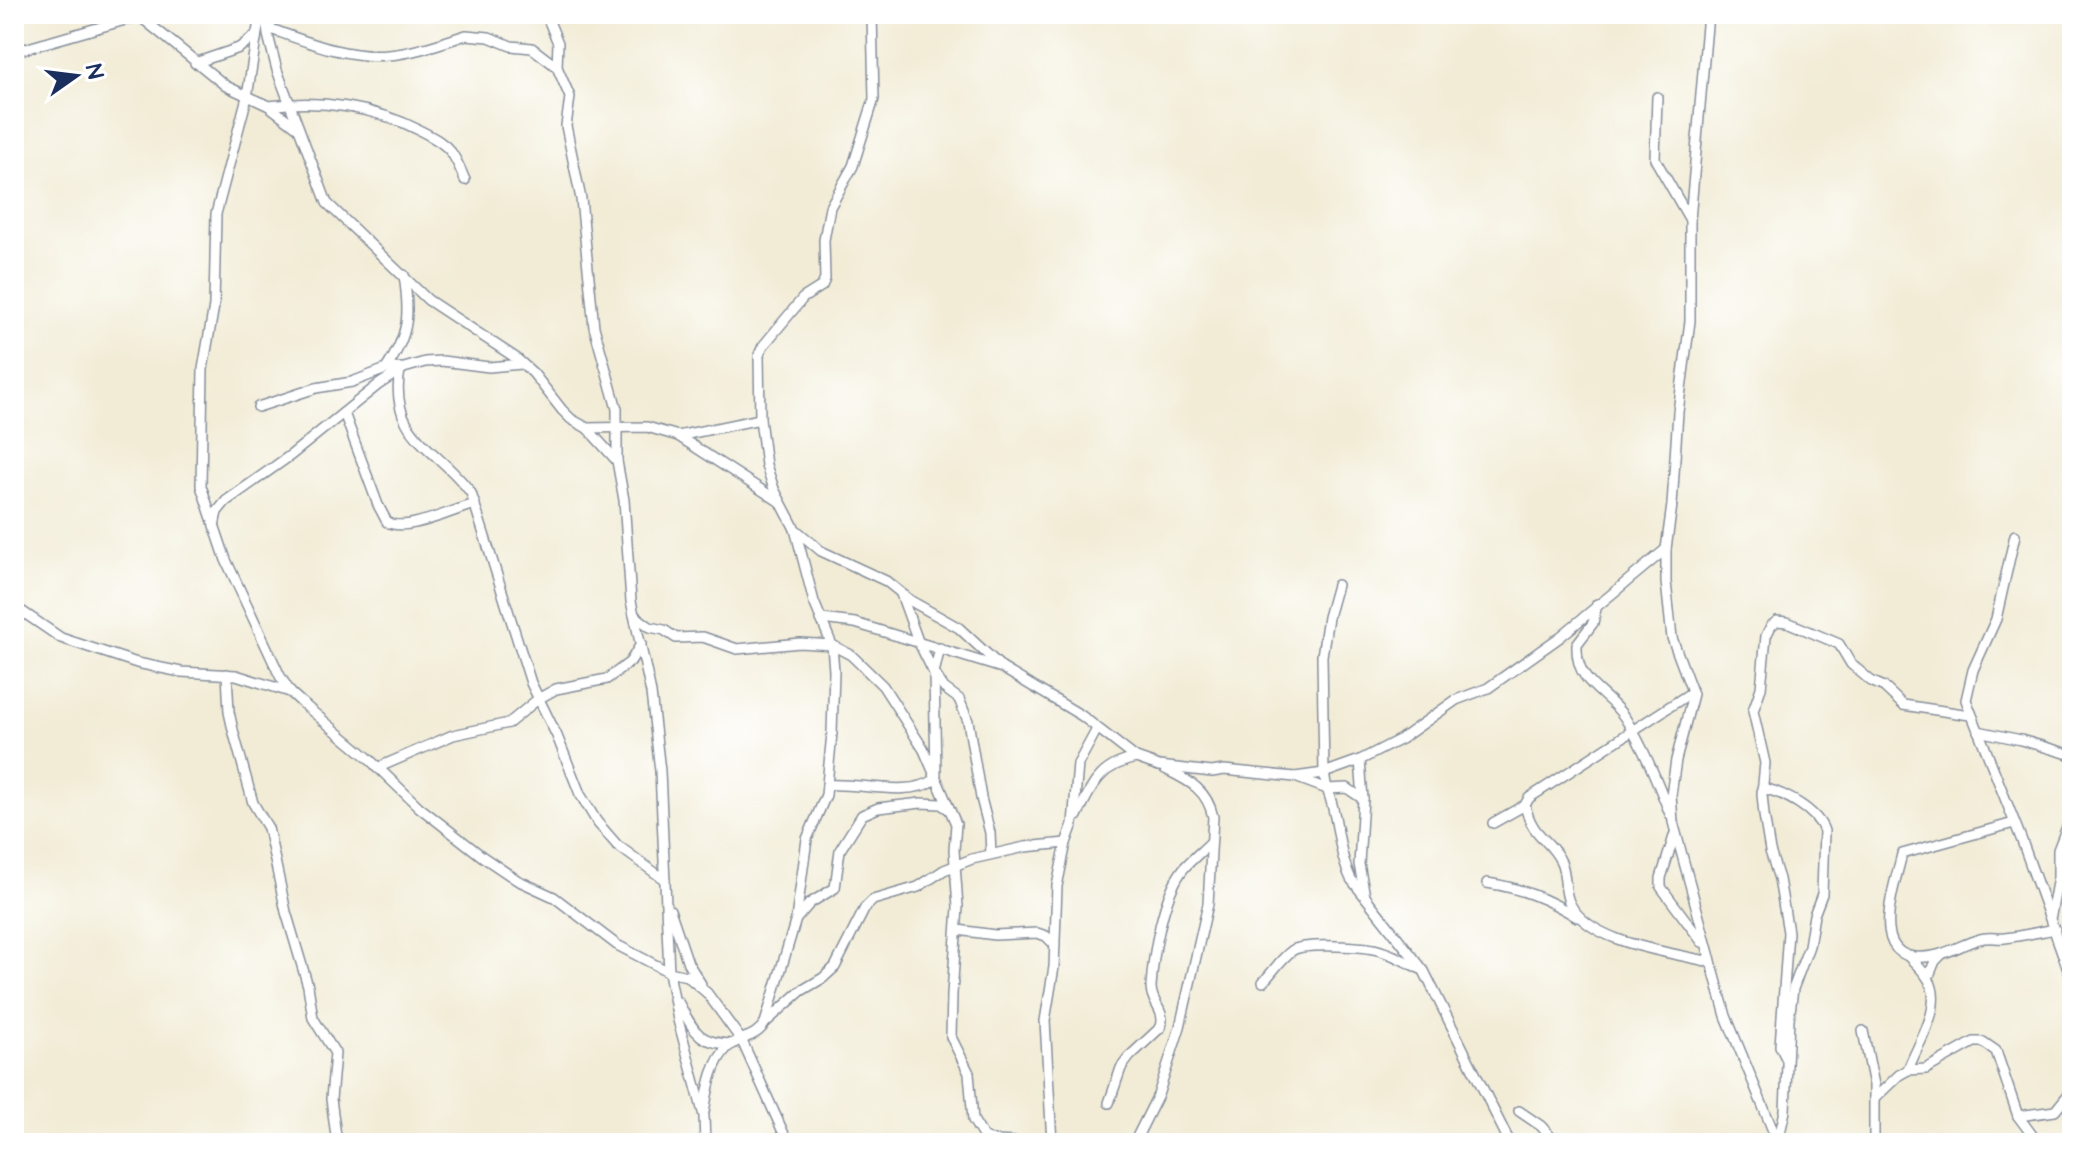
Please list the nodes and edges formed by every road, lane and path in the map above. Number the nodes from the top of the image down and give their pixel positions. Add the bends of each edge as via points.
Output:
1 (263, 14) edge
2 (546, 14) edge
3 (872, 14) edge
4 (1708, 14) edge
5 (138, 15) edge
6 (268, 28) junction
7 (256, 35) junction
8 (16, 53) edge
9 (195, 63) junction
10 (557, 67) junction
11 (247, 97) junction
12 (1657, 97) dead end
13 (289, 103) junction
14 (269, 106) junction
15 (300, 130) junction
16 (465, 180) dead end
17 (1690, 220) junction
18 (404, 275) junction
19 (522, 364) junction
20 (386, 369) junction
21 (402, 369) junction
22 (258, 407) dead end
23 (344, 413) junction
24 (760, 419) junction
25 (587, 428) junction
26 (618, 429) junction
27 (678, 436) junction
28 (617, 461) junction
29 (779, 502) junction
30 (475, 504) junction
31 (214, 529) junction
32 (795, 529) junction
33 (2015, 535) dead end
34 (1666, 549) junction
35 (1337, 585) dead end
36 (901, 594) junction
37 (1597, 604) junction
38 (14, 606) edge
39 (634, 615) junction
40 (821, 619) junction
41 (918, 641) junction
42 (641, 644) junction
43 (832, 645) junction
44 (940, 648) junction
45 (1002, 668) junction
46 (934, 673) junction
47 (227, 674) junction
48 (290, 692) junction
49 (1692, 692) junction
50 (538, 699) junction
51 (1970, 715) junction
52 (1097, 729) junction
53 (1632, 731) junction
54 (1978, 731) junction
55 (2072, 755) edge
56 (1136, 758) junction
57 (1360, 760) junction
58 (1159, 766) junction
59 (377, 768) junction
60 (1324, 773) junction
61 (936, 774) junction
62 (1295, 777) junction
63 (827, 785) junction
64 (1762, 788) junction
65 (1327, 789) junction
66 (1363, 799) junction
67 (1525, 805) junction
68 (952, 812) junction
69 (2072, 814) edge
70 (1493, 823) dead end
71 (2014, 823) junction
72 (1073, 824) junction
73 (1674, 827) junction
74 (1211, 842) junction
75 (1066, 843) junction
76 (991, 854) junction
77 (955, 865) junction
78 (665, 880) junction
79 (1487, 883) dead end
80 (666, 900) junction
81 (1366, 901) junction
82 (2050, 918) junction
83 (796, 919) junction
84 (1582, 920) junction
85 (2055, 929) junction
86 (958, 930) junction
87 (1055, 945) junction
88 (1707, 948) junction
89 (1942, 954) junction
90 (1908, 956) junction
91 (1711, 962) junction
92 (1424, 971) junction
93 (669, 972) junction
94 (1928, 978) junction
95 (2072, 980) edge
96 (1263, 982) dead end
97 (705, 991) junction
98 (673, 994) junction
99 (765, 1023) junction
100 (1863, 1031) dead end
101 (737, 1043) junction
102 (1786, 1058) junction
103 (1908, 1070) junction
104 (2072, 1090) edge
105 (1874, 1099) junction
106 (1109, 1103) dead end
107 (1519, 1111) dead end
108 (704, 1116) junction
109 (2018, 1116) junction
110 (1781, 1141) edge
111 (337, 1143) edge
112 (705, 1143) edge
113 (788, 1143) edge
114 (1041, 1143) edge
115 (1052, 1143) edge
116 (1134, 1143) edge
117 (1510, 1143) edge
118 (1556, 1143) edge
119 (1874, 1143) edge
120 (2038, 1143) edge

1 - 6 street
1 - 7 street
2 - 10 street via 558,40
3 - 24 street via 874,99 853,166 830,207 825,279 763,346 758,369
4 - 17 street
5 - 8 street
5 - 9 street
6 - 10 street via 358,55 388,55 479,36 532,48
6 - 13 street
7 - 9 street via 239,48
7 - 11 street
9 - 11 street
10 - 26 street via 570,97 566,126 581,199 590,305
11 - 14 street
11 - 31 street via 216,214 214,306 203,369 201,486
12 - 17 street via 1655,159
13 - 14 street
13 - 15 street
13 - 16 street via 358,108 401,121 441,142
14 - 15 street
15 - 18 street via 327,203
17 - 34 street via 1690,321
18 - 19 street via 445,313
18 - 20 street via 406,333
19 - 21 street via 489,367 442,361
19 - 25 street via 571,419
20 - 21 street
20 - 22 street
21 - 23 street
21 - 30 street via 397,390 402,414 421,442 460,476
23 - 30 street via 387,522 398,526
23 - 31 street via 226,501
24 - 27 street
24 - 29 street via 766,465
25 - 26 street
25 - 28 street
26 - 27 street via 647,427
26 - 28 street
27 - 29 street
28 - 39 street
29 - 32 street
30 - 50 street
31 - 48 street
32 - 36 street via 821,551 875,575
32 - 40 street
33 - 51 street via 1992,633 1967,690
34 - 37 street
34 - 49 street via 1672,638
35 - 60 street via 1322,656
36 - 41 street
36 - 45 street via 959,628
37 - 53 street via 1593,623 1577,644 1580,669
37 - 57 street via 1499,681 1456,700
38 - 47 street via 61,638 137,663
39 - 42 street
39 - 43 street via 676,638 703,637 737,649
40 - 41 street
40 - 43 street
41 - 44 street
41 - 46 street
42 - 50 street via 630,662 607,679 556,689
42 - 78 street via 657,743
43 - 61 street via 851,655 883,686
43 - 63 street via 834,705
44 - 45 street
44 - 46 street
45 - 52 street
46 - 61 street
46 - 76 street via 959,699 968,721
47 - 48 street
47 - 111 street via 233,730 253,803 268,828 313,1018 335,1053 331,1099
48 - 59 street
49 - 53 street
49 - 73 street via 1671,795
50 - 59 street via 509,723 453,735
50 - 78 street via 597,822 617,845
51 - 54 street
51 - 64 street via 1903,705 1851,664 1839,644 1777,621 1766,636 1761,688 1753,708 1765,763
52 - 56 street
52 - 72 street via 1078,764
53 - 67 street
53 - 73 street via 1657,778
54 - 55 street
54 - 71 street
56 - 58 street
56 - 72 street via 1104,770
57 - 60 street
57 - 66 street
58 - 62 street
58 - 74 street via 1192,782 1206,797 1213,817
59 - 93 street via 501,870 554,897 617,945
60 - 62 street
60 - 65 street
61 - 63 street via 916,788
61 - 68 street
62 - 65 street
63 - 83 street via 804,853
64 - 102 street via 1788,932 1780,1046
64 - 102 street via 1788,798 1824,828 1822,894 1793,989
65 - 66 street via 1347,788
65 - 81 street via 1344,865
66 - 81 street via 1359,864
67 - 70 street
67 - 84 street via 1536,833 1561,862 1570,905
68 - 77 street
68 - 83 street via 933,803 888,806 862,815 840,850 835,888
69 - 82 street via 2058,850
71 - 82 street
71 - 90 street via 1902,854 1887,931 1891,942
72 - 75 street
73 - 88 street
73 - 88 street via 1661,887
74 - 106 street via 1183,869 1163,920 1151,987 1162,1014 1161,1027 1121,1068
74 - 116 street via 1208,904 1180,1027 1158,1095
75 - 76 street
75 - 87 street via 1057,886
76 - 77 street
77 - 86 street
77 - 99 street via 927,883 868,903 835,967
78 - 80 street
79 - 84 street via 1554,902
80 - 93 street
80 - 97 street via 688,963
81 - 92 street
82 - 85 street
83 - 99 street
84 - 91 street via 1607,937
85 - 89 street via 1982,938
85 - 95 street
86 - 87 street via 1037,933
86 - 114 street via 951,1037 969,1073 973,1120 993,1141
87 - 115 street via 1045,1021
88 - 91 street
89 - 90 street
89 - 94 street
90 - 94 street
91 - 110 street via 1726,1016
92 - 96 street via 1379,950 1304,947 1283,959
92 - 117 street
93 - 97 street via 687,976
93 - 98 street
94 - 103 street via 1933,999 1928,1028
97 - 101 street
98 - 101 street via 701,1038
98 - 108 street
99 - 101 street
100 - 105 street
101 - 108 street via 727,1048 710,1079
101 - 113 street
102 - 110 street
103 - 105 street
103 - 109 street via 1926,1069 1983,1042 1996,1051
104 - 109 street via 2055,1111
105 - 119 street
107 - 118 street
108 - 112 street
109 - 120 street

